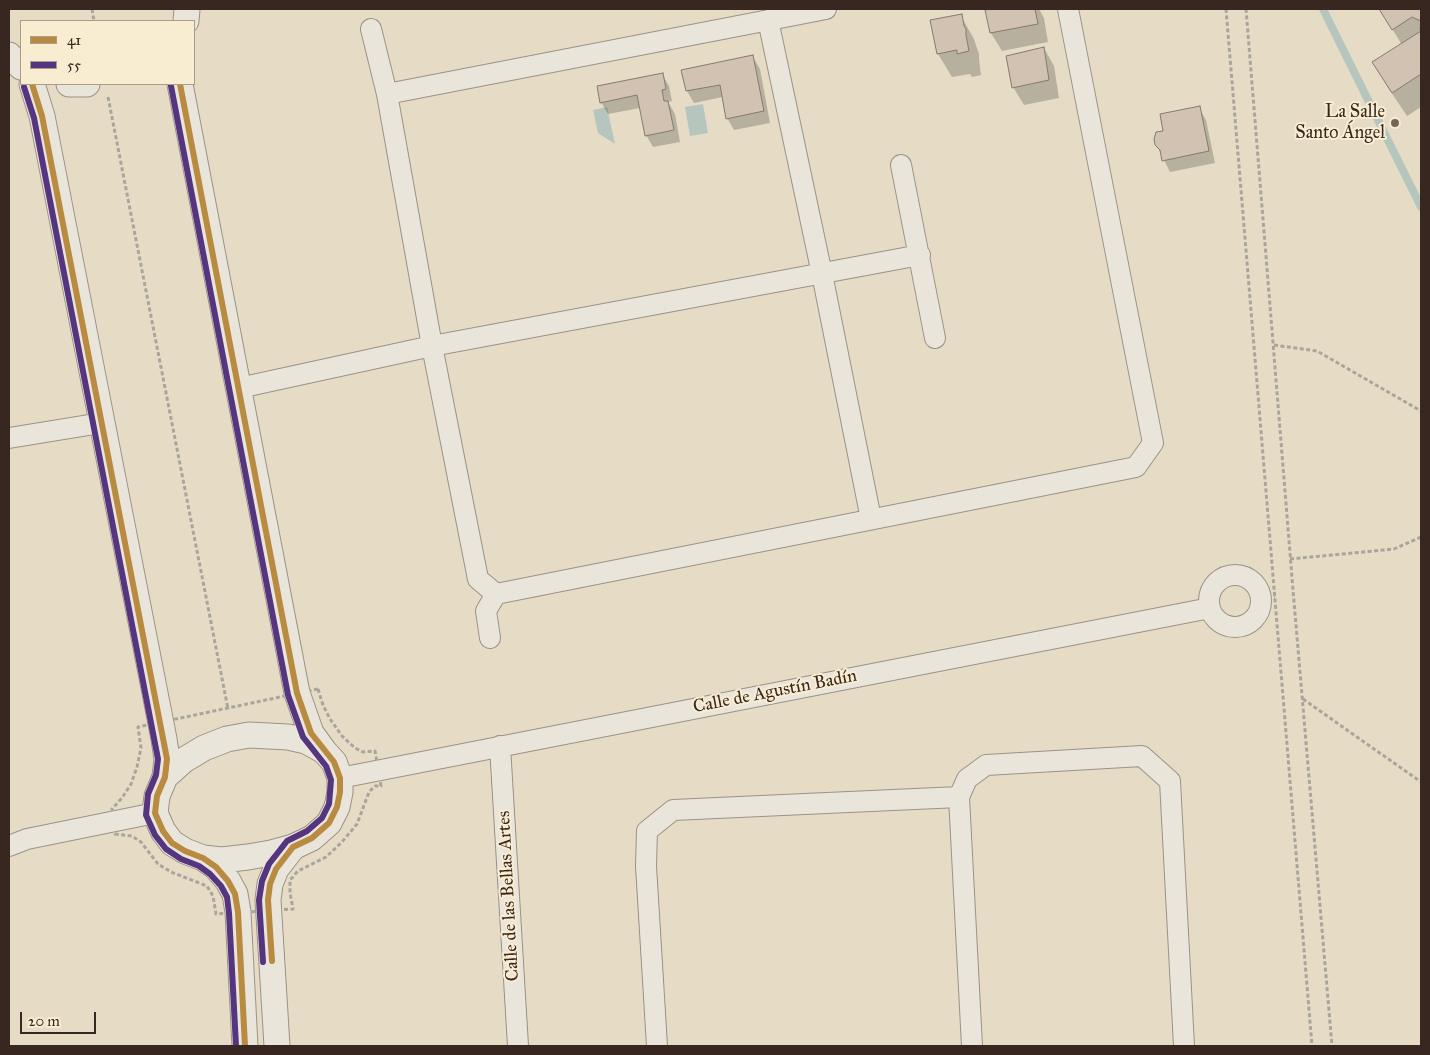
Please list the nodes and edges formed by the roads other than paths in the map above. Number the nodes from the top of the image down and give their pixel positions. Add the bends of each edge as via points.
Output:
1 (826, 9) edge
2 (1068, 9) edge
3 (768, 20) junction
4 (371, 29) dead end
5 (9, 55) edge
6 (20, 66) edge
7 (32, 85) edge
8 (75, 85) edge
9 (180, 85) edge
10 (97, 89) edge
11 (387, 94) junction
12 (900, 165) dead end
13 (920, 255) junction
14 (822, 274) junction
15 (935, 338) dead end
16 (432, 346) junction
17 (239, 388) junction
18 (101, 423) junction
19 (9, 438) edge
20 (871, 519) junction
21 (496, 594) junction
22 (1210, 608) junction
23 (490, 638) dead end
24 (500, 746) junction
25 (324, 751) junction
26 (166, 777) junction
27 (340, 778) junction
28 (959, 797) junction
29 (155, 813) junction
30 (9, 846) edge
31 (293, 847) junction
32 (203, 858) junction
33 (245, 1046) edge
34 (277, 1046) edge
35 (518, 1046) edge
36 (657, 1046) edge
37 (972, 1046) edge
38 (1184, 1046) edge

1 - 3 street
2 - 20 street via 1153,443 1136,467
3 - 11 street
3 - 14 street
4 - 11 street
5 - 6 street
7 - 18 street via 42,116
8 - 10 street
9 - 17 street
11 - 16 street
12 - 13 street
13 - 14 street
13 - 15 street
14 - 16 street
14 - 20 street
16 - 17 street
16 - 21 street via 478,579
17 - 25 street via 297,693 311,733
18 - 19 street
18 - 26 street via 167,759
20 - 21 street
21 - 23 street via 486,611
22 - 22 street via 1211,591 1222,578 1230,575 1247,577 1268,597 1254,619 1240,626 1218,621
22 - 24 street, Calle de Agustín Badín
24 - 27 street, Calle de Agustín Badín
24 - 35 street, Calle de las Bellas Artes
25 - 26 street via 306,741 288,737 249,735 204,748 184,760
25 - 27 street via 334,762
26 - 29 street via 156,796
27 - 31 street via 337,807 329,823 312,838
28 - 36 street via 673,810 647,832 646,866
28 - 37 street
28 - 38 street via 967,779 986,765 1142,756 1170,781
29 - 30 street via 27,839
29 - 32 street via 172,843
31 - 32 street via 248,857
31 - 34 street via 276,869 270,884 268,910
32 - 33 street via 216,867 235,894

